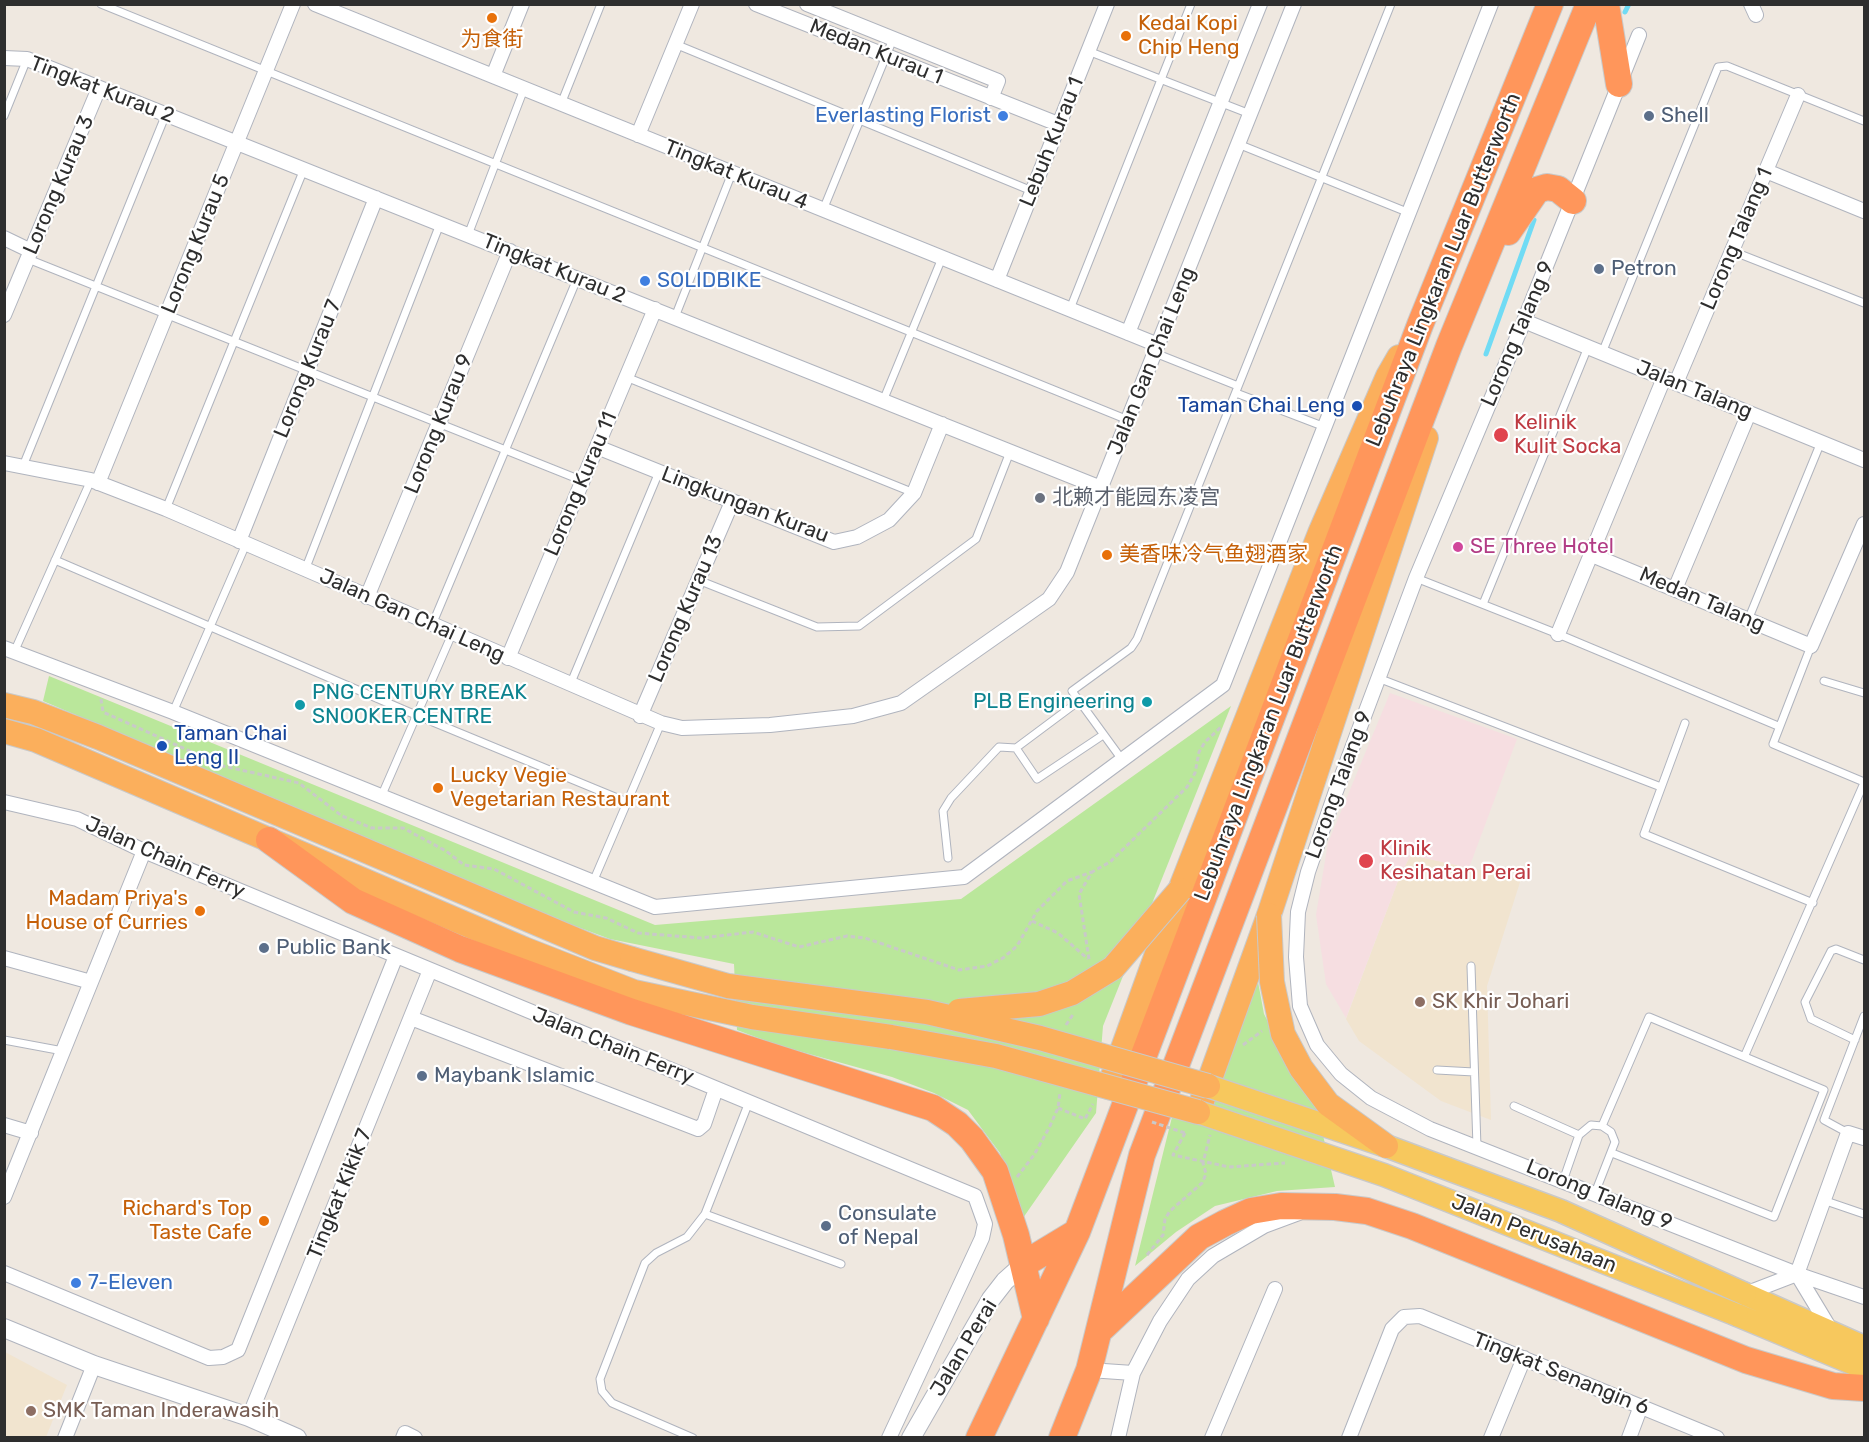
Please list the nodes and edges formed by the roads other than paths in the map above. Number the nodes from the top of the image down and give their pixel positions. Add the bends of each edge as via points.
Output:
1 (101, 4) edge
2 (293, 4) edge
3 (315, 4) edge
4 (522, 4) edge
5 (601, 4) edge
6 (692, 4) edge
7 (807, 4) edge
8 (1107, 4) edge
9 (1191, 4) edge
10 (1260, 4) edge
11 (1294, 4) edge
12 (1391, 4) edge
13 (1491, 4) edge
14 (1550, 4) edge
15 (1589, 4) edge
16 (1606, 4) edge
17 (759, 5) edge
18 (1639, 35) dead end
19 (893, 39) junction
20 (675, 44) junction
21 (1088, 51) junction
22 (886, 56) junction
23 (4, 58) edge
24 (27, 59) junction
25 (266, 71) junction
26 (493, 76) junction
27 (1161, 80) junction
28 (1619, 84) junction
29 (99, 88) junction
30 (524, 89) junction
31 (1798, 94) junction
32 (991, 98) junction
33 (1221, 103) junction
34 (561, 104) junction
35 (166, 114) junction
36 (1250, 114) junction
37 (4, 116) edge
38 (860, 120) junction
39 (1864, 121) edge
40 (1058, 124) junction
41 (639, 135) junction
42 (237, 142) junction
43 (1238, 144) junction
44 (496, 164) junction
45 (304, 170) junction
46 (1766, 171) junction
47 (732, 173) junction
48 (1322, 178) junction
49 (1032, 191) junction
50 (376, 198) junction
51 (1574, 201) junction
52 (823, 210) junction
53 (1864, 211) edge
54 (1407, 212) junction
55 (440, 224) junction
56 (468, 235) junction
57 (4, 238) edge
58 (703, 247) junction
59 (510, 251) junction
60 (1732, 251) junction
61 (30, 255) junction
62 (942, 258) junction
63 (1480, 272) junction
64 (577, 278) junction
65 (997, 280) junction
66 (97, 286) junction
67 (1864, 303) edge
68 (655, 309) junction
69 (1070, 309) junction
70 (167, 314) junction
71 (4, 315) edge
72 (675, 317) junction
73 (1524, 321) junction
74 (1420, 325) junction
75 (912, 332) junction
76 (1128, 333) junction
77 (235, 341) junction
78 (1449, 346) junction
79 (1588, 347) junction
80 (1156, 349) junction
81 (1602, 353) junction
82 (308, 370) junction
83 (626, 377) junction
84 (1670, 381) junction
85 (1237, 390) junction
86 (373, 396) junction
87 (883, 401) junction
88 (1749, 413) junction
89 (1128, 420) junction
90 (439, 423) junction
91 (942, 424) junction
92 (1325, 427) junction
93 (1821, 442) junction
94 (597, 447) junction
95 (506, 449) junction
96 (1010, 452) junction
97 (1864, 460) edge
98 (4, 463) edge
99 (23, 466) junction
100 (659, 472) junction
101 (95, 481) junction
102 (583, 481) junction
103 (1101, 488) junction
104 (914, 493) junction
105 (732, 502) junction
106 (166, 508) junction
107 (1864, 524) edge
108 (243, 542) junction
109 (1592, 555) junction
110 (55, 560) junction
111 (305, 570) junction
112 (1416, 578) junction
113 (698, 580) junction
114 (1675, 589) junction
115 (367, 597) junction
116 (1483, 604) junction
117 (1748, 620) junction
118 (432, 625) junction
119 (210, 626) junction
120 (452, 634) junction
121 (1558, 634) junction
122 (1811, 646) junction
123 (10, 649) edge
124 (508, 658) junction
125 (1378, 678) junction
126 (1824, 681) dead end
127 (570, 685) junction
128 (1864, 693) edge
129 (1079, 701) junction
130 (4, 705) edge
131 (173, 712) junction
132 (417, 716) junction
133 (639, 716) junction
134 (661, 723) junction
135 (1685, 723) dead end
136 (1778, 726) junction
137 (4, 731) edge
138 (1103, 735) junction
139 (1016, 748) junction
140 (1123, 761) junction
141 (1864, 782) edge
142 (1661, 787) junction
143 (381, 797) junction
144 (4, 802) edge
145 (627, 802) junction
146 (269, 840) junction
147 (144, 851) junction
148 (948, 858) dead end
149 (593, 882) junction
150 (1180, 890) junction
151 (1814, 903) junction
152 (1269, 915) junction
153 (396, 956) junction
154 (4, 957) edge
155 (1864, 960) edge
156 (1471, 966) dead end
157 (430, 970) junction
158 (91, 982) junction
159 (927, 1012) junction
160 (1864, 1016) edge
161 (411, 1018) junction
162 (4, 1040) edge
163 (1855, 1040) junction
164 (63, 1051) junction
165 (1745, 1055) junction
166 (1119, 1061) junction
167 (1437, 1070) dead end
168 (1474, 1072) junction
169 (1208, 1086) junction
170 (717, 1089) junction
171 (1101, 1095) junction
172 (749, 1102) junction
173 (1514, 1106) dead end
174 (1206, 1119) junction
175 (4, 1125) edge
176 (1602, 1126) junction
177 (31, 1132) junction
178 (1848, 1133) junction
179 (1579, 1135) junction
180 (1864, 1138) edge
181 (1386, 1146) junction
182 (1477, 1147) junction
183 (1612, 1153) junction
184 (1563, 1180) junction
185 (1595, 1193) junction
186 (4, 1197) edge
187 (1824, 1200) junction
188 (1315, 1207) junction
189 (705, 1214) junction
190 (1864, 1214) edge
191 (1077, 1232) junction
192 (841, 1264) dead end
193 (1024, 1264) junction
194 (4, 1273) edge
195 (1797, 1275) junction
196 (1275, 1289) dead end
197 (1745, 1294) junction
198 (1864, 1297) edge
199 (1036, 1320) junction
200 (4, 1328) edge
201 (1099, 1331) junction
202 (1833, 1334) junction
203 (1864, 1347) edge
204 (1524, 1358) junction
205 (94, 1365) junction
206 (1864, 1368) edge
207 (1089, 1370) junction
208 (1133, 1373) junction
209 (1864, 1388) edge
210 (1641, 1406) junction
211 (249, 1418) junction
212 (65, 1437) edge
213 (297, 1437) edge
214 (693, 1437) edge
215 (889, 1437) edge
216 (911, 1437) edge
217 (979, 1437) edge
218 (1062, 1437) edge
219 (1118, 1437) edge
220 (1212, 1437) edge
221 (1349, 1437) edge
222 (1491, 1437) edge
223 (1629, 1437) edge
224 (1717, 1437) edge

1 - 25 lane
2 - 25 street, Lorong Kurau 5
3 - 26 street, Tingkat Kurau 4
4 - 26 street
5 - 34 lane
6 - 20 street
7 - 19 street, Medan Kurau 1
8 - 21 street, Lebuh Kurau 1
9 - 27 lane
10 - 33 street, Jalan Gan Chai Leng
11 - 36 street, Jalan Gan Chai Leng
12 - 48 lane
13 - 54 street
14 - 74 highway, Lebuhraya Lingkaran Luar Butterworth
15 - 63 highway, Lebuhraya Lingkaran Luar Butterworth
16 - 28 highway
17 - 22 street, Medan Kurau 1
18 - 28 street, Lorong Talang 9
19 - 22 lane
19 - 32 street, Medan Kurau 1 via 998,81
20 - 38 lane
20 - 41 street
21 - 27 lane
21 - 40 street, Lebuh Kurau 1
22 - 32 street, Medan Kurau 1
22 - 38 lane
23 - 24 street, Tingkat Kurau 2
24 - 29 street, Tingkat Kurau 2
24 - 37 lane
25 - 42 street, Lorong Kurau 5
25 - 44 lane
26 - 30 street, Tingkat Kurau 4
27 - 33 lane
27 - 69 lane
28 - 51 street, Lorong Talang 9
29 - 35 street, Tingkat Kurau 2
29 - 61 street, Lorong Kurau 3
30 - 34 street, Tingkat Kurau 4
30 - 44 lane
31 - 39 lane
31 - 46 street, Lorong Talang 1
31 - 81 lane via 1727,66 1718,67
32 - 40 street, Medan Kurau 1
33 - 36 lane
33 - 76 street, Jalan Gan Chai Leng
34 - 41 street, Tingkat Kurau 4
35 - 42 street, Tingkat Kurau 2
35 - 66 lane
36 - 43 street, Jalan Gan Chai Leng
38 - 49 lane
38 - 52 lane
40 - 49 street, Lebuh Kurau 1
41 - 47 street, Tingkat Kurau 4
42 - 45 street, Tingkat Kurau 2
42 - 70 street, Lorong Kurau 5
43 - 48 lane
43 - 80 street, Jalan Gan Chai Leng
44 - 56 lane
44 - 58 lane
45 - 50 street, Tingkat Kurau 2
45 - 77 lane
46 - 53 street
46 - 60 street, Lorong Talang 1
47 - 52 street, Tingkat Kurau 4
47 - 58 lane
48 - 54 lane
48 - 85 lane
49 - 65 street, Lebuh Kurau 1
50 - 55 street, Tingkat Kurau 2
50 - 82 street, Lorong Kurau 7
51 - 63 highway via 1558,189 1537,190
51 - 73 street, Lorong Talang 9
52 - 62 street, Tingkat Kurau 4
54 - 92 street
55 - 56 street, Tingkat Kurau 2
55 - 86 lane
56 - 59 street, Tingkat Kurau 2
57 - 61 street
58 - 72 lane
58 - 75 lane
59 - 64 street, Tingkat Kurau 2
59 - 90 street, Lorong Kurau 9
60 - 67 lane
60 - 84 street, Lorong Talang 1
61 - 66 lane
61 - 71 street, Lorong Kurau 3
62 - 65 street, Tingkat Kurau 4
62 - 75 lane
63 - 78 highway, Lebuhraya Lingkaran Luar Butterworth
64 - 68 street, Tingkat Kurau 2
64 - 95 lane
65 - 69 street, Tingkat Kurau 4
66 - 70 lane
66 - 99 lane
68 - 72 street, Tingkat Kurau 2
68 - 83 street, Lorong Kurau 11
69 - 76 street, Tingkat Kurau 4
70 - 77 lane
70 - 101 street, Lorong Kurau 5
72 - 87 street, Tingkat Kurau 2
73 - 79 street, Jalan Talang
73 - 112 street, Lorong Talang 9
74 - 150 highway via 1388,376 1320,532
74 - 191 highway, Lebuhraya Lingkaran Luar Butterworth
75 - 87 lane
75 - 89 lane
76 - 80 street, Tingkat Kurau 4
77 - 82 lane
77 - 106 lane
78 - 152 highway via 1441,396
78 - 201 highway, Lebuhraya Lingkaran Luar Butterworth via 1142,1155
79 - 81 street, Jalan Talang
79 - 116 lane
80 - 85 lane
80 - 89 street, Jalan Gan Chai Leng
81 - 84 street, Jalan Talang
82 - 86 lane
82 - 108 street, Lorong Kurau 7
83 - 94 street, Lorong Kurau 11
83 - 104 lane
84 - 88 street, Jalan Talang
84 - 109 street, Lorong Talang 1
85 - 92 lane
85 - 129 lane via 1137,639 1131,648 1072,691
86 - 90 lane
86 - 111 lane
87 - 91 street, Tingkat Kurau 2
88 - 93 street, Jalan Talang
88 - 114 street
89 - 103 street, Jalan Gan Chai Leng
90 - 95 lane
90 - 115 street, Lorong Kurau 9
91 - 96 street, Tingkat Kurau 2
91 - 104 street, Lingkungan Kurau
92 - 140 street via 1223,685
93 - 97 street, Jalan Talang
93 - 117 lane
94 - 100 street, Lingkungan Kurau
94 - 102 street, Lorong Kurau 11
95 - 102 lane
95 - 118 lane
96 - 103 street, Tingkat Kurau 2
96 - 113 lane via 976,539 859,626 817,627
98 - 99 street, Jalan Gan Chai Leng
99 - 101 street, Jalan Gan Chai Leng
100 - 105 street, Lingkungan Kurau
100 - 127 lane
101 - 106 street, Jalan Gan Chai Leng
101 - 110 lane
102 - 124 street, Lorong Kurau 11
103 - 134 street, Jalan Gan Chai Leng via 1067,572 1048,599 901,703 853,716 770,725 682,728
104 - 105 street, Lingkungan Kurau via 889,520 857,537 834,542
105 - 113 street, Lorong Kurau 13
106 - 108 street, Jalan Gan Chai Leng
107 - 122 street
108 - 111 street, Jalan Gan Chai Leng
108 - 119 lane
109 - 114 street, Medan Talang
109 - 121 street, Lorong Talang 1
110 - 119 lane
110 - 123 lane
111 - 115 street, Jalan Gan Chai Leng
112 - 116 lane
112 - 125 street, Lorong Talang 9
113 - 133 street, Lorong Kurau 13
114 - 117 street, Medan Talang
115 - 118 street, Jalan Gan Chai Leng
116 - 121 lane
117 - 122 street, Medan Talang
118 - 120 street, Jalan Gan Chai Leng
119 - 131 lane
119 - 132 lane
120 - 124 street, Jalan Gan Chai Leng
120 - 132 lane
121 - 136 lane
122 - 136 lane
123 - 131 street
124 - 127 street, Jalan Gan Chai Leng
125 - 142 lane
125 - 182 street, Lorong Talang 9 via 1308,872 1298,912 1300,1006 1317,1045 1341,1074 1371,1098 1430,1129
126 - 128 lane
127 - 133 street, Jalan Gan Chai Leng
129 - 138 lane
129 - 139 lane
130 - 159 highway, bridge via 98,737 595,948 728,986
131 - 143 street
132 - 143 lane
132 - 145 lane
133 - 134 street, Jalan Gan Chai Leng
134 - 145 lane
135 - 142 lane
136 - 141 lane via 1773,744
137 - 146 highway via 36,740
138 - 139 lane via 1037,779
138 - 140 lane
139 - 148 lane via 999,747 951,798 943,811
140 - 149 street via 964,877 656,907
141 - 151 lane
142 - 151 lane via 1644,834
143 - 149 street
144 - 147 street, Jalan Chain Ferry via 77,819
145 - 149 lane
146 - 171 highway, bridge via 634,992 752,1017 996,1056
146 - 193 highway via 353,901 460,949 632,1012 933,1108 957,1124 986,1155 1003,1190
147 - 153 street, Jalan Chain Ferry
147 - 158 street
150 - 159 highway, bridge via 1113,968 1072,993 1040,1004
150 - 166 highway, bridge
151 - 165 lane
152 - 169 highway, bridge
152 - 181 highway, bridge via 1272,982 1283,1034 1301,1068 1328,1104
153 - 157 street, Jalan Chain Ferry
153 - 194 street via 238,1350 209,1358
154 - 158 street
155 - 163 lane via 1836,949 1832,951 1805,1002 1811,1019
156 - 168 lane
157 - 161 street, Tingkat Kikik 7
157 - 170 street, Jalan Chain Ferry
158 - 164 street
159 - 166 highway, bridge
160 - 163 lane
161 - 170 street via 698,1129 704,1124
161 - 211 street, Tingkat Kikik 7
162 - 164 lane
163 - 178 lane via 1824,1120
164 - 177 street
165 - 176 lane via 1649,1017
165 - 183 lane via 1824,1090 1774,1217
166 - 169 highway, bridge
166 - 171 highway
167 - 168 lane
168 - 182 lane
169 - 174 highway
169 - 181 main road, Jalan Perusahaan, bridge
170 - 172 street, Jalan Chain Ferry
171 - 174 highway, bridge
172 - 189 lane
172 - 215 street, Jalan Chain Ferry via 975,1196 979,1202 985,1224 982,1238
173 - 179 lane
174 - 206 main road, Jalan Perusahaan, bridge via 1384,1175
175 - 177 street
176 - 179 lane via 1591,1125
176 - 183 lane via 1611,1132 1615,1142
177 - 186 street
178 - 180 street
178 - 187 street
179 - 184 lane
181 - 197 main road, Jalan Perusahaan, bridge via 1561,1211
182 - 184 street, Lorong Talang 9
183 - 185 lane
184 - 185 street, Lorong Talang 9
185 - 195 street, Lorong Talang 9
187 - 190 lane
187 - 195 street
188 - 201 highway via 1281,1206 1251,1211 1199,1237
188 - 208 street via 1264,1226 1213,1256 1188,1279
188 - 209 highway via 1375,1214 1746,1360 1833,1386
189 - 192 lane
189 - 214 lane via 687,1237 656,1252 645,1263 600,1379 602,1391 612,1403
191 - 193 highway
191 - 199 highway, Lebuhraya Lingkaran Luar Butterworth
193 - 199 highway
193 - 216 street, Jalan Perai via 991,1299
195 - 197 street
195 - 198 street, Lorong Talang 9
195 - 202 street
196 - 220 street
197 - 202 main road, Jalan Perusahaan
199 - 217 highway, Lebuhraya Lingkaran Luar Butterworth
200 - 205 street
201 - 207 highway, Lebuhraya Lingkaran Luar Butterworth
202 - 203 main road, Jalan Perusahaan
204 - 210 street, Tingkat Senangin 6
204 - 221 street, Tingkat Senangin 6 via 1420,1316 1404,1317 1392,1329
204 - 222 street
205 - 211 street
205 - 212 street
207 - 208 street
207 - 218 highway, Lebuhraya Lingkaran Luar Butterworth
208 - 219 street
210 - 223 street
210 - 224 street, Tingkat Senangin 6
211 - 213 street

